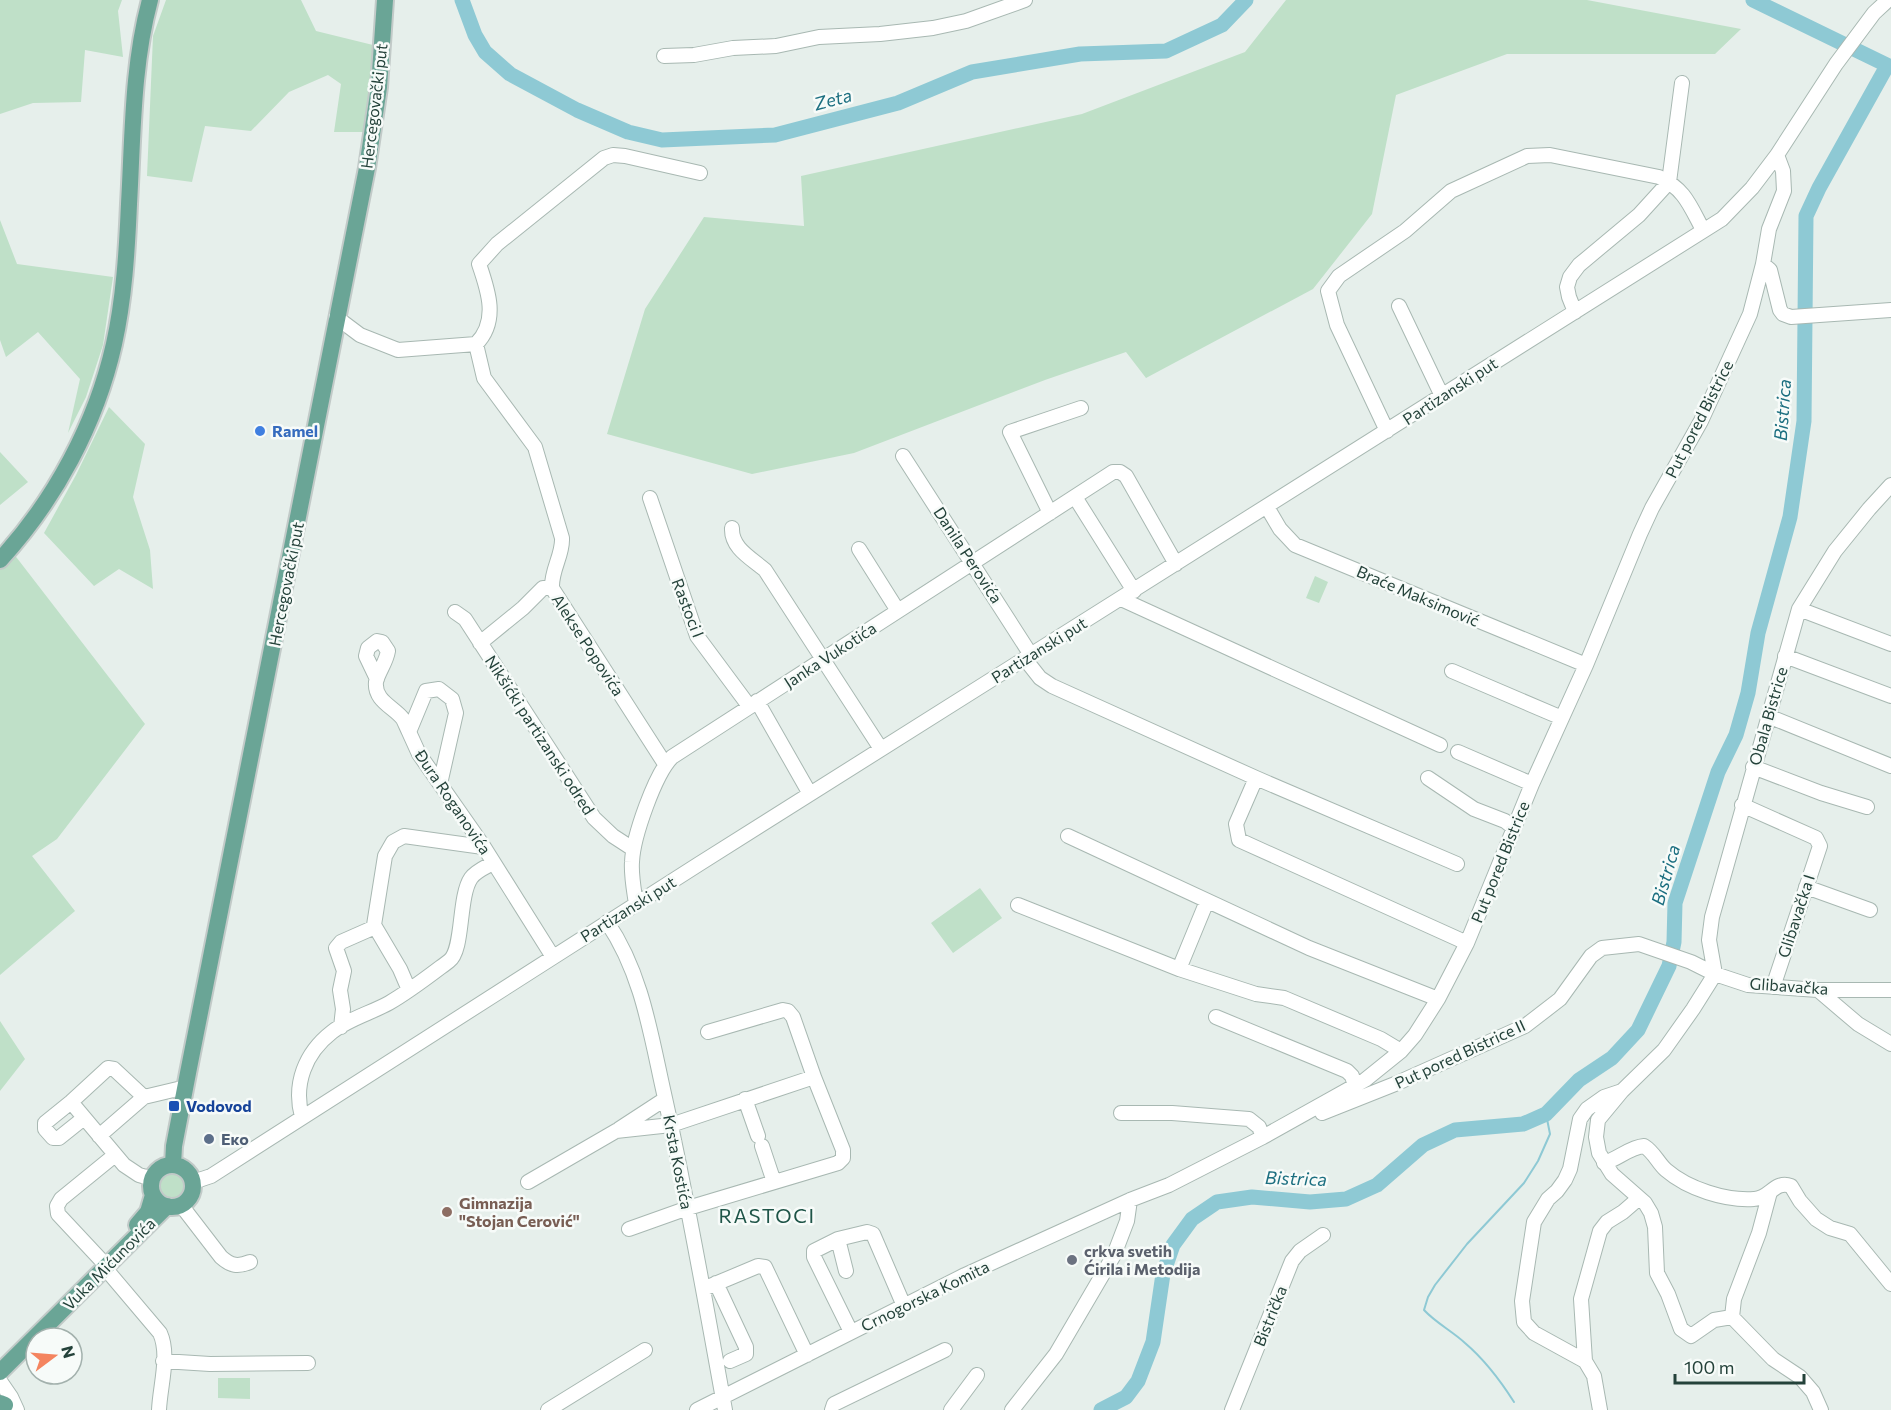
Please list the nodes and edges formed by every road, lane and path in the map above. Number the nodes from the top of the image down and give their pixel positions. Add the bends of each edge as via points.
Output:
1 (150, 0) edge
2 (386, 0) edge
3 (1024, 0) edge
4 (1888, 0) edge
5 (664, 56) dead end
6 (1682, 83) dead end
7 (1777, 154) junction
8 (700, 173) dead end
9 (1669, 182) junction
10 (1703, 230) junction
11 (1764, 264) junction
12 (1400, 306) dead end
13 (1891, 310) edge
14 (1575, 312) junction
15 (336, 317) junction
16 (476, 344) junction
17 (1442, 396) junction
18 (1081, 408) dead end
19 (1387, 431) junction
20 (903, 456) dead end
21 (1891, 485) edge
22 (1075, 497) junction
23 (650, 498) dead end
24 (1267, 507) junction
25 (1050, 513) junction
26 (732, 528) dead end
27 (859, 549) dead end
28 (0, 560) edge
29 (974, 562) junction
30 (1176, 564) junction
31 (552, 588) junction
32 (1134, 591) junction
33 (1121, 599) junction
34 (1799, 609) junction
35 (898, 611) junction
36 (455, 612) dead end
37 (480, 643) junction
38 (1891, 644) edge
39 (1785, 656) junction
40 (1028, 657) junction
41 (824, 659) junction
42 (1586, 665) junction
43 (1452, 671) dead end
44 (377, 679) dead end
45 (1891, 696) edge
46 (753, 704) junction
47 (1768, 716) junction
48 (1562, 718) junction
49 (409, 732) junction
50 (1440, 745) dead end
51 (881, 749) junction
52 (1458, 752) dead end
53 (665, 764) junction
54 (1891, 766) edge
55 (1753, 767) junction
56 (1256, 778) junction
57 (1428, 778) dead end
58 (440, 784) junction
59 (1532, 784) junction
60 (810, 794) junction
61 (1742, 805) junction
62 (1867, 807) dead end
63 (1514, 828) junction
64 (1068, 836) dead end
65 (483, 847) junction
66 (633, 849) junction
67 (493, 863) junction
68 (1457, 864) dead end
69 (1806, 887) junction
70 (1207, 901) junction
71 (636, 904) junction
72 (1018, 905) dead end
73 (1870, 910) dead end
74 (607, 922) junction
75 (375, 927) junction
76 (1709, 940) junction
77 (1467, 943) junction
78 (553, 957) junction
79 (1692, 962) junction
80 (1179, 969) junction
81 (1715, 974) junction
82 (1773, 987) junction
83 (410, 990) junction
84 (1818, 990) junction
85 (1891, 990) edge
86 (1438, 999) junction
87 (1216, 1017) dead end
88 (341, 1027) junction
89 (708, 1032) dead end
90 (1889, 1044) edge
91 (1401, 1051) junction
92 (814, 1077) junction
93 (1360, 1083) junction
94 (186, 1087) junction
95 (1622, 1091) junction
96 (1372, 1094) junction
97 (144, 1097) junction
98 (665, 1099) junction
99 (745, 1099) junction
100 (71, 1102) junction
101 (1121, 1113) dead end
102 (1305, 1114) junction
103 (302, 1117) junction
104 (84, 1118) junction
105 (671, 1125) junction
106 (616, 1131) junction
107 (99, 1136) junction
108 (1263, 1137) junction
109 (115, 1155) junction
110 (1604, 1163) junction
111 (173, 1165) junction
112 (193, 1182) junction
113 (528, 1182) dead end
114 (774, 1182) junction
115 (153, 1187) junction
116 (1770, 1192) junction
117 (1638, 1199) junction
118 (1130, 1200) junction
119 (174, 1206) junction
120 (688, 1208) junction
121 (629, 1229) dead end
122 (1323, 1235) dead end
123 (838, 1239) junction
124 (250, 1262) dead end
125 (103, 1264) junction
126 (846, 1271) dead end
127 (716, 1283) junction
128 (1891, 1284) edge
129 (703, 1289) junction
130 (904, 1306) junction
131 (1732, 1317) junction
132 (851, 1332) junction
133 (645, 1350) dead end
134 (945, 1350) dead end
135 (807, 1354) junction
136 (0, 1359) edge
137 (163, 1360) junction
138 (730, 1361) dead end
139 (1585, 1361) junction
140 (308, 1363) dead end
141 (0, 1372) edge
142 (976, 1375) dead end
143 (0, 1381) edge
144 (724, 1404) edge
145 (7, 1405) edge
146 (159, 1410) edge
147 (548, 1410) edge
148 (697, 1410) edge
149 (832, 1410) edge
150 (951, 1410) edge
151 (1012, 1410) edge
152 (1232, 1410) edge
153 (1600, 1410) edge
154 (1821, 1410) edge

1 - 28 main road via 135,81 121,303 108,369 65,470 37,514
2 - 15 main road, Hercegovački put via 373,136
3 - 5 street via 966,21 933,28 819,36 776,46
4 - 7 street, Partizanski put via 1836,64
6 - 9 street
7 - 10 street, Partizanski put via 1722,219
7 - 11 street, Put pored Bistrice via 1784,190 1769,229
8 - 16 street via 625,156 604,158 497,244 479,264 491,307 485,330
9 - 10 street via 1685,196
9 - 14 street via 1639,215 1570,277 1567,287
9 - 19 street via 1550,155 1527,156 1451,191 1405,231 1338,276 1328,291 1331,307
10 - 14 street, Partizanski put
11 - 13 street via 1770,270 1780,310 1791,318
11 - 42 street, Put pored Bistrice via 1750,314 1732,356 1701,422 1652,508
12 - 17 street
14 - 17 street, Partizanski put
15 - 16 street via 360,335 398,350
15 - 94 main road, Hercegovački put
16 - 31 street, Alekse Popovića via 484,378 535,447 562,538 551,577
17 - 19 street, Partizanski put
18 - 25 street via 1010,432
19 - 24 street, Partizanski put
20 - 29 street, Danila Perovića
21 - 34 street, Obala Bistrice via 1835,551
22 - 25 street, Janka Vukotića
22 - 30 street, Janka Vukotića via 1113,472 1120,472 1132,485
22 - 32 street
23 - 46 street, Rastoci I via 697,636
24 - 30 street, Partizanski put
24 - 42 street, Braće Maksimović via 1295,545
25 - 29 street, Janka Vukotića
26 - 41 street via 731,536 739,548 765,570
27 - 35 street
29 - 35 street, Janka Vukotića
29 - 40 street, Danila Perovića
30 - 32 street, Partizanski put
31 - 37 street via 543,588
31 - 53 street, Alekse Popovića
32 - 33 street, Partizanski put
33 - 40 street, Partizanski put
33 - 50 street
34 - 38 street
34 - 39 street, Obala Bistrice
35 - 41 street, Janka Vukotića
36 - 37 street, Nikšićki partizanski odred via 465,619
37 - 66 street, Nikšićki partizanski odred via 594,818
39 - 45 street
39 - 47 street, Obala Bistrice
40 - 51 street, Partizanski put
40 - 56 street, Danila Perovića via 1040,678 1052,686
41 - 46 street, Janka Vukotića
41 - 51 street
42 - 48 street, Put pored Bistrice
43 - 48 street
44 - 49 street via 380,698 403,720
46 - 53 street, Janka Vukotića via 679,750
46 - 60 street, Rastoci I
47 - 54 street
47 - 55 street, Obala Bistrice
48 - 59 street, Put pored Bistrice
49 - 58 street, Đura Roganovića
49 - 58 street, Đura Roganovića via 426,691 439,689 452,699 456,713
51 - 60 street, Partizanski put
52 - 59 street
53 - 66 street, Janka Vukotića
55 - 61 street, Obala Bistrice
55 - 62 street
56 - 68 street, Danila Perovića
56 - 77 street via 1236,824 1239,840
57 - 63 street via 1474,809
58 - 65 street, Đura Roganovića
59 - 63 street, Put pored Bistrice
60 - 71 street, Partizanski put
61 - 69 street, Glibavačka I via 1816,838 1820,846
61 - 76 street, Obala Bistrice
63 - 77 street, Put pored Bistrice
64 - 70 street
65 - 67 street, Đura Roganovića
65 - 75 street via 398,838 385,856
66 - 71 street, Janka Vukotića
67 - 78 street, Đura Roganovića
67 - 83 street via 475,874 467,886 452,959
69 - 73 street
69 - 82 street, Glibavačka I
70 - 80 street
70 - 86 street via 1309,948
71 - 74 street, Partizanski put
72 - 80 street
74 - 78 street, Partizanski put
74 - 98 street, Krsta Kostića via 642,993
75 - 83 street
75 - 88 street via 336,948 344,971
76 - 79 street
76 - 81 street, Obala Bistrice
77 - 86 street, Put pored Bistrice
78 - 103 street, Partizanski put
79 - 81 street, Glibavačka
79 - 96 street, Put pored Bistrice II via 1639,944 1602,948 1591,956 1560,999 1525,1026
80 - 91 street via 1256,994 1284,998
81 - 82 street, Glibavačka via 1748,985
81 - 95 street via 1664,1050
82 - 84 street, Glibavačka
83 - 88 street
84 - 85 street, Glibavačka
84 - 90 street
86 - 91 street, Put pored Bistrice
87 - 93 street via 1347,1071
88 - 103 street via 314,1050 304,1066 298,1090
89 - 92 street via 788,1011
91 - 93 street, Put pored Bistrice
92 - 99 street
92 - 114 street via 843,1158 838,1163
93 - 96 street
93 - 102 street, Put pored Bistrice
94 - 97 street
94 - 111 main road, Hercegovački put
95 - 110 street via 1598,1120 1596,1137
95 - 139 street via 1604,1097 1580,1119 1570,1169 1533,1222 1529,1245 1522,1301 1524,1322 1534,1333
96 - 102 street, Put pored Bistrice II via 1322,1113
97 - 100 street via 108,1068
97 - 107 street
98 - 105 street, Krsta Kostića
98 - 106 street
99 - 105 street
99 - 114 street
100 - 104 street
100 - 104 street via 45,1123 52,1138 58,1138
101 - 108 street via 1249,1119
102 - 108 street, Put pored Bistrice
103 - 112 street, Partizanski put via 210,1176
104 - 107 street
105 - 106 street
105 - 120 street, Krsta Kostića
106 - 113 street
107 - 109 street
108 - 118 street, Put pored Bistrice via 1169,1185
109 - 115 street
109 - 125 street via 57,1206 58,1215
110 - 116 street via 1644,1146 1664,1169 1700,1188 1733,1199 1757,1199
110 - 117 street
111 - 112 main road via 186,1170
111 - 115 main road via 160,1170
112 - 119 main road via 191,1196
114 - 120 street
115 - 119 main road via 159,1202
115 - 125 main road, Vuka Mićunovića via 148,1212
116 - 128 street via 1780,1184 1791,1186 1816,1220 1850,1234
116 - 131 street via 1734,1299
117 - 131 street via 1645,1203 1654,1221 1657,1273 1681,1329 1691,1336 1714,1320
117 - 139 street via 1599,1231 1581,1299
118 - 130 street, Crnogorska Komita
118 - 151 street via 1114,1255 1056,1353
119 - 124 street via 227,1263 237,1266
119 - 125 main road, Vuka Mićunovića
120 - 121 street
120 - 129 street, Krsta Kostića
122 - 152 street, Bistrička via 1292,1261
123 - 126 street
123 - 130 street via 873,1234
123 - 132 street via 816,1249 814,1255
125 - 136 main road, Vuka Mićunovića
125 - 137 street via 160,1332
125 - 141 main road, Vuka Mićunovića
127 - 129 street
127 - 135 street via 758,1266 765,1267
127 - 138 street via 747,1351
129 - 144 street, Krsta Kostića
130 - 132 street, Crnogorska Komita
131 - 154 street via 1773,1359 1800,1377
132 - 135 street, Crnogorska Komita
133 - 147 street
134 - 149 street via 834,1404
135 - 144 street, Crnogorska Komita
137 - 140 street via 210,1364
137 - 146 street
139 - 153 street via 1594,1376
142 - 150 street
143 - 145 street via 11,1397
144 - 148 street, Crnogorska Komita

